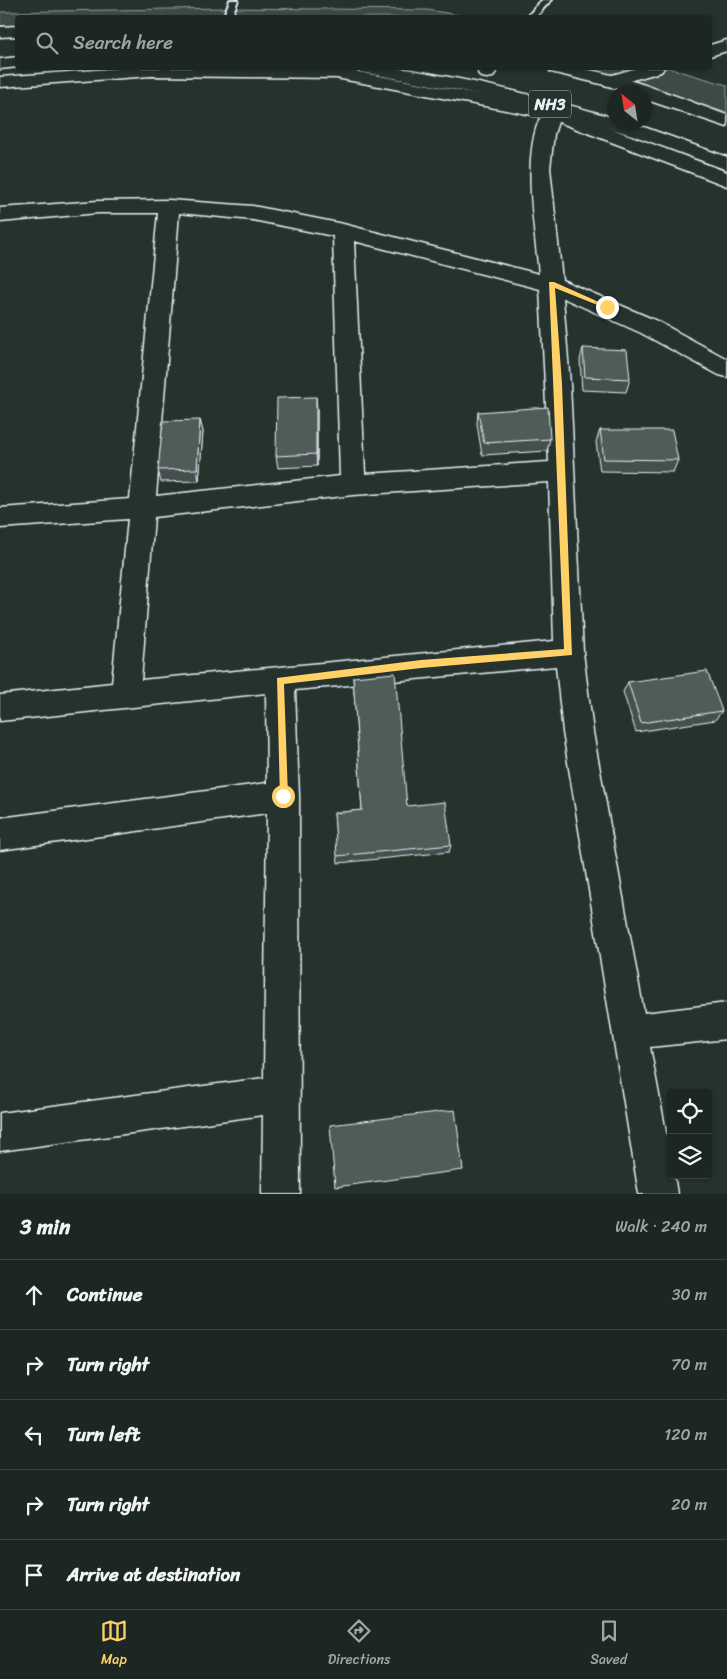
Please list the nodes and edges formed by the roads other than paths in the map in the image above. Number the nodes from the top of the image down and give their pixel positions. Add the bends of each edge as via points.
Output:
1 (234, 0) edge
2 (547, 0) edge
3 (228, 15) edge
4 (533, 15) edge
5 (15, 31) edge
6 (0, 32) edge
7 (727, 45) edge
8 (15, 49) edge
9 (0, 50) edge
10 (712, 50) edge
11 (15, 62) edge
12 (0, 64) edge
13 (379, 70) edge
14 (488, 70) edge
15 (565, 70) edge
16 (648, 70) edge
17 (611, 81) junction
18 (0, 82) edge
19 (607, 104) edge
20 (552, 113) junction
21 (652, 119) edge
22 (727, 121) edge
23 (727, 145) edge
24 (727, 164) edge
25 (727, 180) edge
26 (169, 206) junction
27 (0, 215) edge
28 (344, 231) junction
29 (551, 284) junction
30 (727, 369) edge
31 (560, 471) junction
32 (352, 485) junction
33 (143, 508) junction
34 (0, 518) edge
35 (569, 652) junction
36 (280, 681) junction
37 (125, 696) junction
38 (0, 708) edge
39 (283, 796) junction
40 (0, 834) edge
41 (727, 1021) edge
42 (630, 1032) junction
43 (280, 1094) junction
44 (0, 1132) edge
45 (281, 1194) edge
46 (658, 1194) edge

1 - 3 lane
2 - 4 lane
5 - 6 main road
7 - 10 main road
8 - 9 main road
11 - 12 main road
13 - 24 main road, NH3 via 544,102 661,138
14 - 19 main road, NH3
15 - 17 main road
16 - 17 main road
17 - 22 main road
18 - 20 main road via 151,71 336,73
20 - 25 main road
20 - 29 main road via 544,134 540,168
21 - 23 main road
26 - 27 main road via 98,206
26 - 28 main road via 253,213
26 - 33 main road
28 - 29 main road
28 - 32 main road
29 - 30 main road via 650,327
29 - 31 main road
31 - 32 main road
31 - 35 main road
32 - 33 main road
33 - 34 main road
33 - 37 main road
35 - 36 main road via 421,664
35 - 42 main road via 578,732
36 - 37 main road
36 - 39 main road
37 - 38 main road
39 - 40 main road
39 - 43 main road
41 - 42 main road
42 - 46 main road
43 - 44 main road
43 - 45 main road

